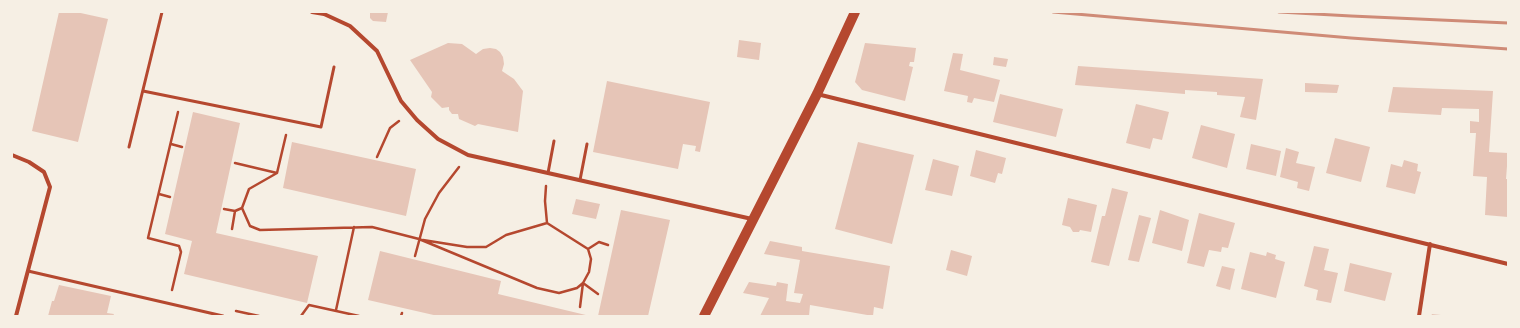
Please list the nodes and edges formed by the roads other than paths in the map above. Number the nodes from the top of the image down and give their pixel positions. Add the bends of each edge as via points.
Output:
1 (162, 12) edge
2 (312, 12) edge
3 (854, 12) edge
4 (334, 67) dead end
5 (143, 91) junction
6 (817, 94) junction
7 (554, 141) dead end
8 (587, 144) dead end
9 (129, 147) dead end
10 (12, 155) edge
11 (548, 174) junction
12 (580, 180) junction
13 (752, 219) junction
14 (1430, 244) junction
15 (1508, 264) edge
16 (28, 271) junction
17 (16, 316) edge
18 (223, 316) edge
19 (704, 316) edge
20 (1419, 316) edge

1 - 5 lane
2 - 11 street via 324,14 350,26 377,51 401,101 438,139 468,155
3 - 6 main road
4 - 5 lane via 321,127
5 - 9 lane
6 - 13 main road
6 - 14 street
7 - 11 lane
8 - 12 lane
10 - 16 street via 30,162 44,172 50,186
11 - 12 street
12 - 13 street
13 - 19 main road
14 - 15 street
14 - 20 street
16 - 17 street
16 - 18 lane

